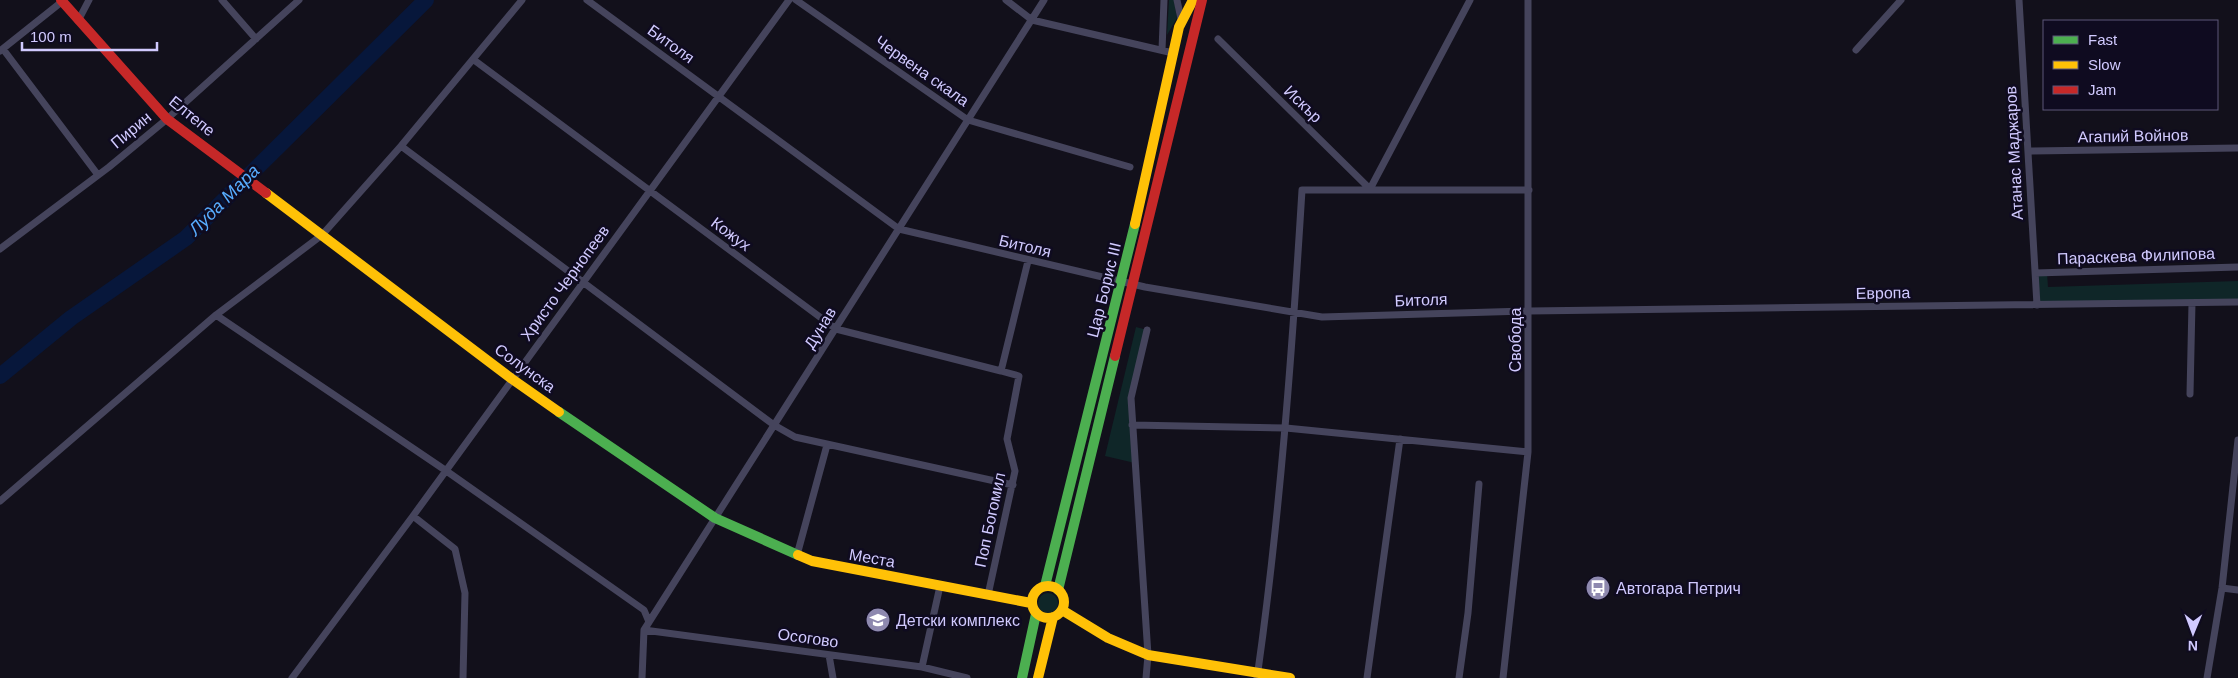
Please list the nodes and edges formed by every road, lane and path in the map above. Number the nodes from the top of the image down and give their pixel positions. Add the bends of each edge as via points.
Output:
1 (90, 0) edge
2 (222, 0) edge
3 (299, 0) edge
4 (522, 0) edge
5 (588, 0) edge
6 (789, 0) edge
7 (796, 0) edge
8 (1006, 0) edge
9 (1044, 0) edge
10 (1164, 0) edge
11 (1177, 0) edge
12 (1193, 0) edge
13 (1202, 0) edge
14 (1470, 0) edge
15 (1528, 0) edge
16 (1901, 0) edge
17 (2019, 0) edge
18 (63, 1) edge
19 (1032, 20) junction
20 (78, 21) junction
21 (1180, 23) junction
22 (1195, 31) junction
23 (256, 39) junction
24 (1218, 39) dead end
25 (1, 50) edge
26 (1162, 50) junction
27 (1856, 50) dead end
28 (1173, 53) junction
29 (474, 60) junction
30 (719, 96) junction
31 (167, 119) junction
32 (968, 120) junction
33 (401, 146) junction
34 (2238, 148) edge
35 (2028, 152) junction
36 (1130, 167) dead end
37 (98, 175) junction
38 (1370, 188) junction
39 (1529, 190) junction
40 (650, 191) junction
41 (899, 229) junction
42 (322, 235) junction
43 (0, 248) edge
44 (1028, 261) junction
45 (2238, 267) edge
46 (2035, 273) junction
47 (584, 280) junction
48 (1122, 282) junction
49 (1132, 284) junction
50 (2238, 302) edge
51 (2192, 303) junction
52 (2037, 304) junction
53 (1529, 311) junction
54 (1295, 313) junction
55 (216, 315) junction
56 (836, 329) junction
57 (1147, 330) dead end
58 (1001, 371) junction
59 (512, 379) junction
60 (2190, 394) dead end
61 (774, 425) junction
62 (1132, 425) junction
63 (1286, 428) junction
64 (1400, 439) junction
65 (2238, 440) edge
66 (827, 445) junction
67 (1528, 452) junction
68 (446, 470) junction
69 (1013, 484) junction
70 (1479, 484) dead end
71 (0, 501) edge
72 (413, 516) junction
73 (715, 518) junction
74 (797, 555) junction
75 (940, 586) junction
76 (1045, 586) junction
77 (2222, 588) junction
78 (1058, 590) junction
79 (2238, 590) edge
80 (988, 595) junction
81 (1032, 603) junction
82 (1062, 610) junction
83 (1036, 614) junction
84 (1053, 617) junction
85 (649, 622) junction
86 (644, 630) junction
87 (829, 655) junction
88 (1148, 655) junction
89 (922, 667) junction
90 (1258, 676) edge
91 (292, 678) edge
92 (464, 678) edge
93 (642, 678) edge
94 (833, 678) edge
95 (967, 678) edge
96 (1022, 678) edge
97 (1038, 678) edge
98 (1146, 678) edge
99 (1290, 678) edge
100 (1367, 678) edge
101 (1459, 678) edge
102 (1503, 678) edge
103 (2207, 678) edge

1 - 20 street
2 - 23 street
3 - 23 street, Пирин
4 - 29 street
5 - 30 street, Битоля
6 - 30 street, Христо Чернопеев
7 - 32 street, Червена скала
8 - 19 street
9 - 19 street, Дунав
10 - 26 street
11 - 21 street, Цар Борис III
12 - 21 main road
13 - 22 main road, Цар Борис III
14 - 38 street
15 - 39 street, Свобода
16 - 27 street
17 - 35 street, Атанас Маджаров
18 - 20 main road, Елтепе
18 - 25 street
19 - 26 street
19 - 32 street, Дунав
20 - 31 main road, Елтепе
21 - 22 main road
21 - 28 main road, Цар Борис III
22 - 49 main road, Цар Борис III
23 - 31 street, Пирин
24 - 38 street, Искър
25 - 37 street
26 - 28 street
28 - 48 main road, Цар Борис III
29 - 33 street
29 - 40 street, Кожух
30 - 40 street, Христо Чернопеев
30 - 41 street, Битоля
31 - 37 street, Пирин
31 - 42 main road, Елтепе
32 - 36 street, Червена скала
32 - 41 street, Дунав
33 - 42 street
33 - 47 street
34 - 35 street, Агапий Войнов
35 - 46 street, Атанас Маджаров
37 - 43 street, Пирин
38 - 39 street
38 - 54 street via 1302,190
39 - 53 street, Свобода
40 - 47 street, Христо Чернопеев
40 - 56 street, Кожух
41 - 44 street, Битоля
41 - 56 street, Дунав
42 - 55 street
42 - 59 main road, Солунска
44 - 48 street, Битоля
44 - 58 street
45 - 46 street, Параскева Филипова
46 - 52 street, Атанас Маджаров
47 - 59 street, Христо Чернопеев
47 - 61 street
48 - 49 street, Битоля
48 - 76 main road, Цар Борис III
49 - 54 street, Битоля
49 - 78 main road, Цар Борис III
50 - 51 street, Европа
51 - 52 street, Европа
51 - 60 street
52 - 53 street, Европа
53 - 54 street, Битоля via 1322,316
53 - 67 street, Свобода
54 - 63 street
55 - 68 street
55 - 71 street
56 - 58 street, Кожух
56 - 61 street, Дунав
57 - 62 street via 1131,398
58 - 69 street, Поп Богомил via 1019,376 1007,439 1015,471
59 - 68 street, Христо Чернопеев
59 - 73 main road, Солунска
61 - 66 street via 795,437
61 - 73 street, Дунав
62 - 63 street
62 - 88 street
63 - 64 street
63 - 90 street
64 - 67 street
64 - 100 street
65 - 77 street
66 - 69 street
66 - 74 street
67 - 102 street, Свобода
68 - 72 street, Христо Чернопеев
68 - 85 street via 644,610
69 - 80 street, Поп Богомил
70 - 101 street
72 - 91 street, Христо Чернопеев
72 - 92 street via 455,549 465,593
73 - 74 main road, Места
73 - 85 street, Дунав
74 - 75 main road, Места via 828,565
75 - 80 main road, Места
75 - 89 street
76 - 78 main road
76 - 81 main road via 1035,592
77 - 79 street
77 - 103 street
78 - 82 main road via 1063,599
80 - 81 main road, Места
81 - 83 main road
82 - 84 main road
82 - 88 main road via 1108,638
83 - 84 main road via 1044,618
83 - 96 main road
84 - 97 main road
85 - 86 street, Дунав
86 - 87 street, Осогово
86 - 93 street, Дунав
87 - 89 street, Осогово
87 - 94 street
88 - 90 main road
88 - 98 street
89 - 95 street, Осогово
90 - 99 main road

